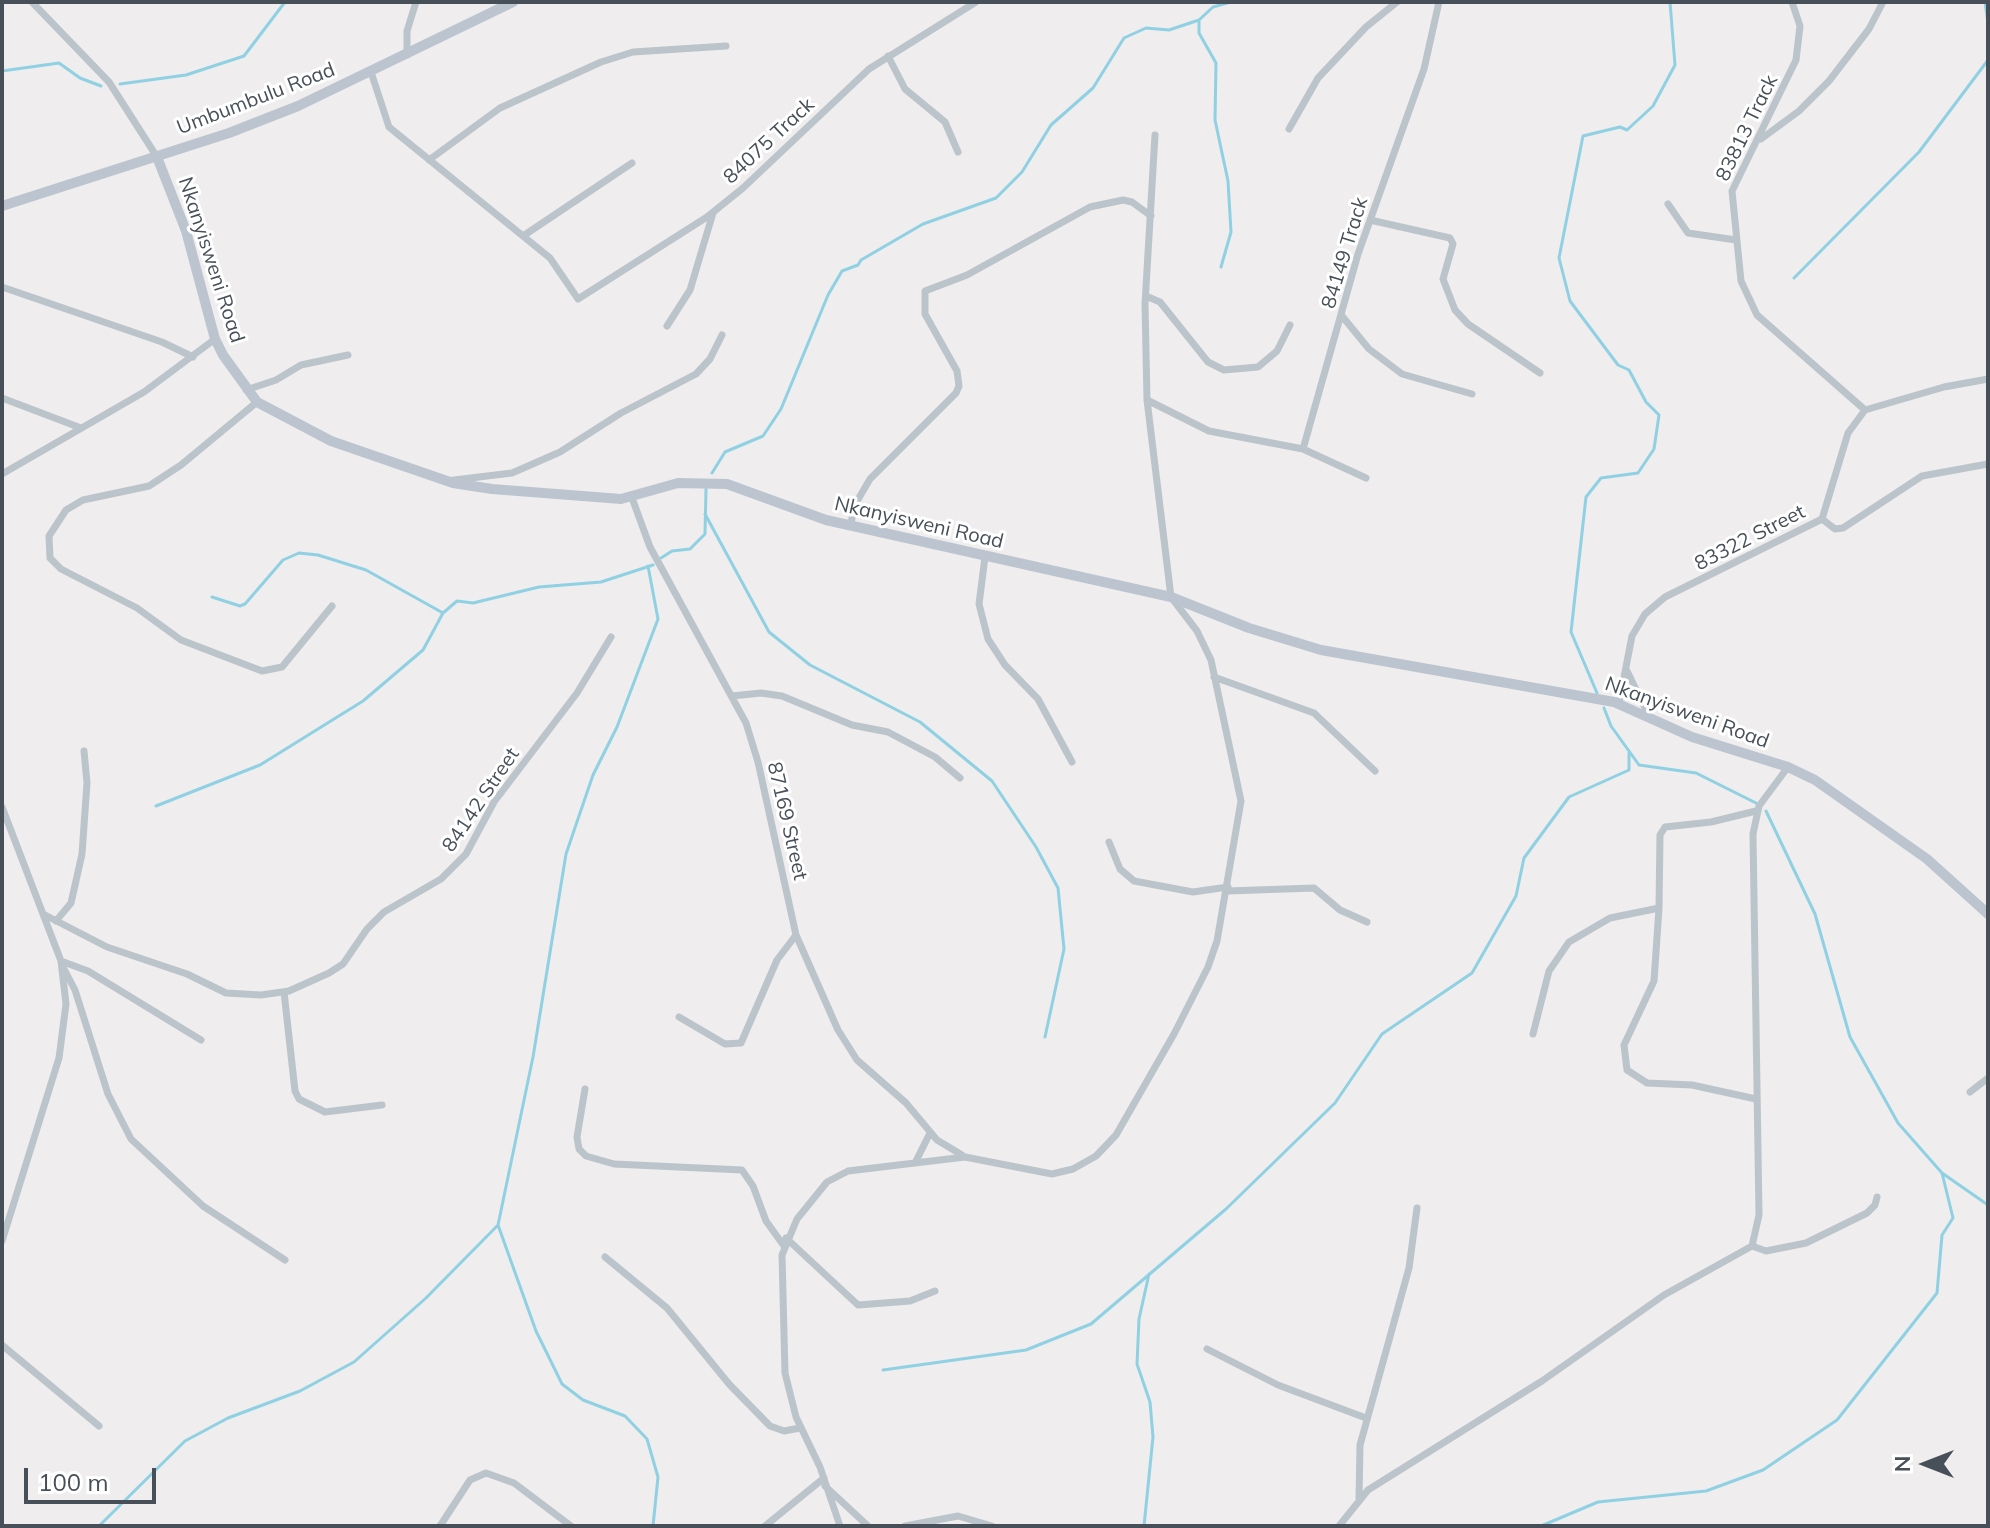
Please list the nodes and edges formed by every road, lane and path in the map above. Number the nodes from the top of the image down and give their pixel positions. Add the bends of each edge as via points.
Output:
1 (32, 2) edge
2 (416, 2) edge
3 (513, 2) edge
4 (976, 2) edge
5 (1397, 2) edge
6 (1439, 2) edge
7 (1792, 2) edge
8 (1883, 2) edge
9 (726, 46) dead end
10 (407, 55) junction
11 (888, 56) junction
12 (371, 72) junction
13 (1289, 129) dead end
14 (1155, 135) dead end
15 (1760, 140) junction
16 (958, 152) dead end
17 (157, 157) junction
18 (429, 160) junction
19 (632, 163) dead end
20 (1668, 204) dead end
21 (2, 206) edge
22 (713, 213) junction
23 (1151, 216) junction
24 (1370, 220) junction
25 (523, 236) junction
26 (1736, 240) junction
27 (2, 287) edge
28 (1146, 296) junction
29 (1342, 316) junction
30 (1290, 325) dead end
31 (667, 326) dead end
32 (722, 335) dead end
33 (215, 339) junction
34 (348, 355) dead end
35 (193, 357) junction
36 (1540, 373) dead end
37 (1988, 379) edge
38 (246, 390) junction
39 (1472, 394) dead end
40 (2, 398) edge
41 (1147, 400) junction
42 (257, 402) junction
43 (1865, 410) junction
44 (81, 428) junction
45 (1303, 449) junction
46 (1988, 464) edge
47 (2, 474) edge
48 (1366, 478) dead end
49 (446, 481) junction
50 (632, 498) junction
51 (1822, 519) junction
52 (850, 526) junction
53 (985, 557) junction
54 (1171, 597) junction
55 (332, 606) dead end
56 (611, 637) dead end
57 (1626, 668) junction
58 (1214, 677) junction
59 (732, 696) junction
60 (1619, 703) junction
61 (1649, 716) junction
62 (84, 751) dead end
63 (1072, 762) dead end
64 (1788, 767) junction
65 (1375, 771) dead end
66 (960, 778) dead end
67 (2, 807) edge
68 (1756, 811) junction
69 (1109, 842) dead end
70 (1228, 889) junction
71 (1659, 908) junction
72 (43, 914) junction
73 (1988, 914) edge
74 (56, 921) junction
75 (1367, 922) dead end
76 (796, 935) junction
77 (62, 964) junction
78 (284, 992) junction
79 (679, 1017) dead end
80 (1533, 1034) dead end
81 (201, 1040) dead end
82 (1988, 1078) edge
83 (585, 1089) dead end
84 (1970, 1092) dead end
85 (1756, 1099) junction
86 (382, 1105) dead end
87 (930, 1133) junction
88 (965, 1157) junction
89 (915, 1163) junction
90 (1877, 1197) dead end
91 (1417, 1208) dead end
92 (2, 1241) edge
93 (785, 1242) junction
94 (1752, 1246) junction
95 (605, 1257) dead end
96 (285, 1260) dead end
97 (935, 1291) dead end
98 (2, 1345) edge
99 (1207, 1349) dead end
100 (1366, 1418) junction
101 (99, 1426) dead end
102 (800, 1428) junction
103 (825, 1482) junction
104 (1359, 1498) junction
105 (440, 1526) edge
106 (571, 1526) edge
107 (765, 1526) edge
108 (840, 1526) edge
109 (868, 1526) edge
110 (905, 1526) edge
111 (992, 1526) edge
112 (1339, 1526) edge

1 - 17 street, Nkanyisweni Road via 109,82
2 - 10 street via 407,31
3 - 10 street, Umbumbulu Road
4 - 11 street, 84075 Track
5 - 13 street via 1318,78
6 - 24 street, 84149 Track via 1424,69
7 - 15 street, 83813 Track via 1800,26 1799,49
8 - 15 street via 1829,81
9 - 18 street via 618,55 500,108
10 - 12 street, Umbumbulu Road
11 - 16 street via 905,89 945,122
11 - 22 street, 84075 Track
12 - 17 street, Umbumbulu Road via 298,106
12 - 18 street via 389,127
14 - 23 street
15 - 26 street, 83813 Track via 1732,191
17 - 21 street, Umbumbulu Road
17 - 33 street, Nkanyisweni Road via 193,254
18 - 25 street
19 - 25 street
20 - 26 street via 1688,233
22 - 25 street, 84075 Track via 578,299 550,258
22 - 31 street via 690,290
23 - 28 street
23 - 52 street via 1123,200 1090,207 967,275 925,291 925,314 957,371 959,386 870,479
24 - 29 street, 84149 Track
24 - 36 street via 1450,238 1443,279 1455,310
26 - 43 street, 83813 Track via 1744,292 1757,315
27 - 35 street
28 - 30 street via 1160,302 1208,362 1224,370 1258,367 1277,351
28 - 41 street
29 - 39 street via 1369,349 1402,374
29 - 45 street, 84149 Track
32 - 49 street via 696,374 548,458 512,473
33 - 35 street
33 - 38 street, Nkanyisweni Road
34 - 38 street via 301,365
35 - 44 street
37 - 43 street
38 - 42 street, Nkanyisweni Road
40 - 44 street
41 - 45 street via 1209,431
41 - 54 street
42 - 49 street, Nkanyisweni Road via 331,441
42 - 55 street via 149,486 83,500 66,510 49,536 50,558 181,640 262,671 282,667
43 - 51 street, 83322 Street via 1848,433
44 - 47 street
45 - 48 street
46 - 51 street via 1922,476 1843,528 1835,529
49 - 50 street, Nkanyisweni Road
50 - 52 street, Nkanyisweni Road via 678,483 715,482
50 - 59 street, 87169 Street via 655,558
51 - 57 street, 83322 Street via 1656,603 1632,636
52 - 53 street, Nkanyisweni Road
53 - 54 street, Nkanyisweni Road
53 - 63 street via 979,604 988,639 1038,699
54 - 58 street via 1204,644
54 - 60 street, Nkanyisweni Road via 1321,650
56 - 78 street, 84142 Street via 453,868 384,912 343,964
57 - 60 street, 83322 Street
57 - 61 street
58 - 65 street via 1314,713
58 - 70 street via 1241,801
59 - 66 street via 782,696 852,725 888,732 935,757
59 - 76 street, 87169 Street via 758,762
60 - 61 street, Nkanyisweni Road
61 - 64 street, Nkanyisweni Road via 1692,737
62 - 74 street via 82,854 71,903
64 - 68 street
64 - 73 street, Nkanyisweni Road via 1847,801 1927,859
67 - 72 street
68 - 71 street via 1665,827 1660,835
68 - 85 street
69 - 70 street via 1120,869 1134,881 1193,892
70 - 75 street via 1314,888 1340,910
70 - 88 street via 1214,953 1198,989 1106,1148 1085,1164 1052,1174
71 - 80 street via 1610,918 1569,942 1549,971
71 - 85 street via 1654,981 1624,1045 1627,1070 1647,1083 1692,1085
72 - 74 street, 84142 Street
72 - 77 street
74 - 78 street, 84142 Street via 107,947 226,993
76 - 79 street via 777,960 741,1043 722,1042
76 - 87 street, 87169 Street via 846,1046
77 - 81 street via 88,971
77 - 92 street via 63,1040
77 - 96 street via 108,1094 131,1139 203,1206
78 - 86 street via 299,1099 325,1112
82 - 84 street
83 - 93 street via 577,1137 586,1156 614,1164 742,1170 766,1221
85 - 94 street via 1759,1215
87 - 88 street, 87169 Street
87 - 89 street
88 - 89 street
89 - 93 street via 848,1171 832,1178 809,1202
90 - 94 street via 1867,1213 1806,1243 1766,1251
91 - 100 street via 1409,1268
93 - 97 street via 858,1305 910,1301
93 - 102 street via 783,1354
94 - 104 street via 1672,1290
95 - 102 street via 667,1308 770,1426 784,1431
98 - 101 street
99 - 100 street via 1278,1385
100 - 104 street
102 - 103 street
103 - 107 street
103 - 108 street
103 - 109 street
104 - 112 street
105 - 106 street via 470,1480 486,1473 514,1483
110 - 111 street via 958,1516

